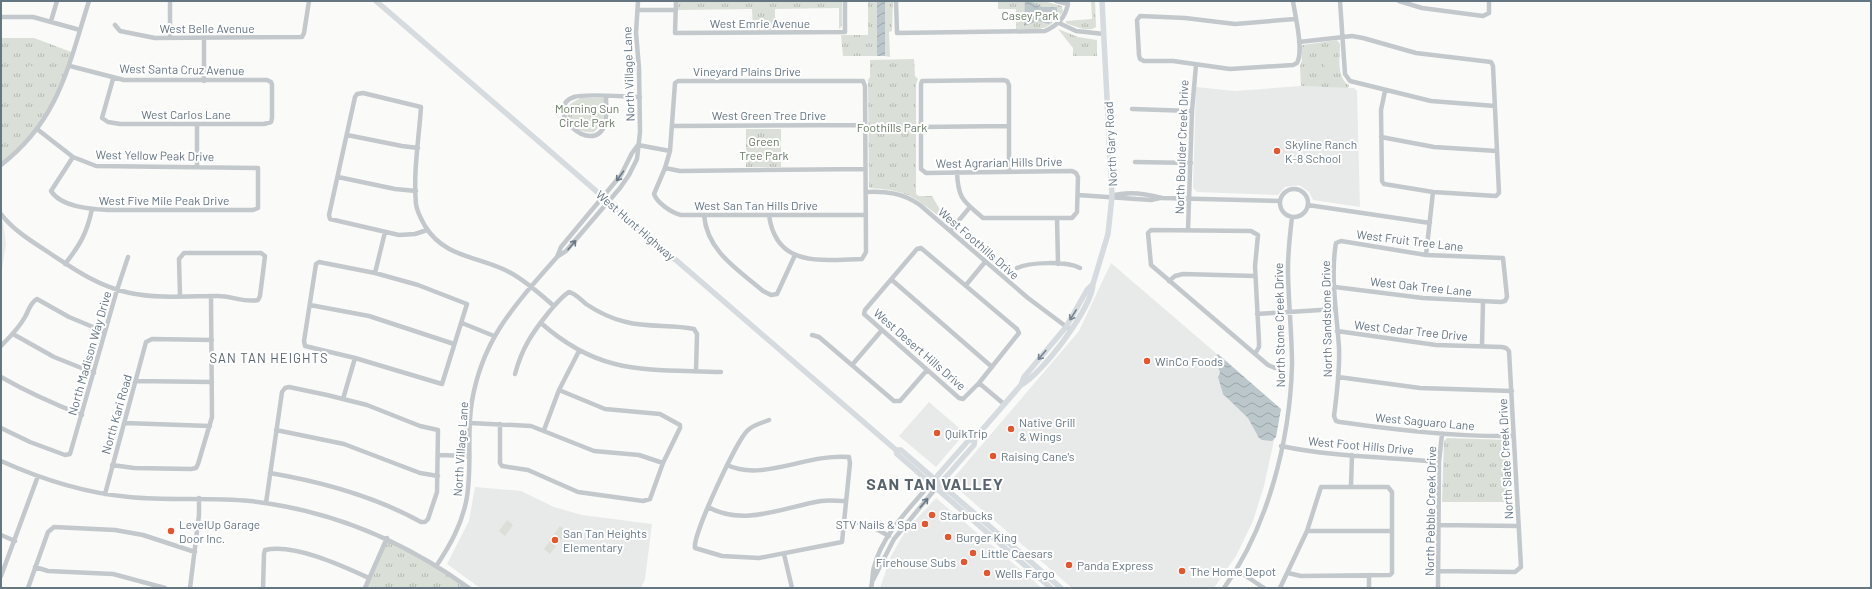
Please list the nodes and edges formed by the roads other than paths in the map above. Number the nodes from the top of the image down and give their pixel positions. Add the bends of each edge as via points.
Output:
1 (57, 1) edge
2 (89, 1) edge
3 (170, 1) edge
4 (310, 1) edge
5 (376, 1) edge
6 (676, 1) edge
7 (845, 1) edge
8 (896, 1) edge
9 (1056, 1) edge
10 (1102, 1) edge
11 (1293, 1) edge
12 (1340, 1) edge
13 (1399, 1) edge
14 (1489, 1) edge
15 (639, 2) edge
16 (638, 10) junction
17 (675, 10) junction
18 (1, 17) edge
19 (1295, 19) junction
20 (51, 21) junction
21 (1059, 23) junction
22 (115, 25) dead end
23 (80, 30) junction
24 (1104, 34) junction
25 (1343, 37) junction
26 (170, 38) junction
27 (204, 38) junction
28 (1299, 42) junction
29 (1196, 64) junction
30 (70, 66) junction
31 (113, 78) junction
32 (204, 81) junction
33 (1385, 91) junction
34 (606, 96) junction
35 (640, 96) junction
36 (1495, 106) junction
37 (1132, 109) dead end
38 (1192, 111) junction
39 (271, 122) joint
40 (197, 124) junction
41 (865, 125) junction
42 (673, 126) junction
43 (1009, 126) junction
44 (921, 127) junction
45 (37, 130) junction
46 (347, 135) junction
47 (1381, 137) junction
48 (638, 145) junction
49 (418, 148) junction
50 (670, 151) junction
51 (1497, 151) junction
52 (73, 157) junction
53 (1135, 162) dead end
54 (1191, 164) junction
55 (1, 165) edge
56 (197, 167) junction
57 (665, 168) junction
58 (865, 169) junction
59 (957, 172) junction
60 (1009, 172) junction
61 (338, 177) junction
62 (416, 191) junction
63 (866, 192) junction
64 (1433, 192) junction
65 (1078, 195) junction
66 (1112, 196) junction
67 (603, 197) junction
68 (1189, 198) junction
69 (1280, 201) junction
70 (608, 202) junction
71 (1308, 205) junction
72 (970, 207) junction
73 (258, 208) joint
74 (92, 209) junction
75 (2, 215) edge
76 (704, 215) junction
77 (769, 215) junction
78 (866, 215) junction
79 (1292, 217) junction
80 (1058, 218) junction
81 (1430, 222) junction
82 (427, 230) junction
83 (950, 230) junction
84 (1188, 230) junction
85 (385, 232) junction
86 (1339, 242) joint
87 (1426, 254) junction
88 (795, 255) junction
89 (128, 257) dead end
90 (557, 257) junction
91 (985, 262) junction
92 (65, 264) junction
93 (1058, 264) junction
94 (1017, 268) dead end
95 (1080, 268) dead end
96 (375, 273) junction
97 (1255, 276) junction
98 (892, 280) junction
99 (1169, 281) junction
100 (966, 285) junction
101 (531, 286) junction
102 (1335, 287) junction
103 (117, 290) junction
104 (180, 296) junction
105 (211, 296) junction
106 (1505, 301) joint
107 (1483, 302) junction
108 (310, 305) junction
109 (554, 306) junction
110 (1336, 309) junction
111 (1289, 312) junction
112 (1257, 314) junction
113 (462, 323) junction
114 (541, 323) junction
115 (1068, 329) junction
116 (882, 330) junction
117 (1337, 331) junction
118 (105, 332) junction
119 (13, 334) junction
120 (812, 335) dead end
121 (494, 336) junction
122 (212, 340) junction
123 (454, 344) junction
124 (1, 346) edge
125 (1482, 346) junction
126 (1506, 348) joint
127 (579, 351) junction
128 (1255, 354) junction
129 (355, 358) junction
130 (852, 365) junction
131 (992, 367) junction
132 (1275, 368) dead end
133 (927, 370) junction
134 (696, 371) junction
135 (721, 372) dead end
136 (94, 373) junction
137 (515, 374) dead end
138 (1, 377) edge
139 (1338, 377) junction
140 (136, 381) junction
141 (212, 382) junction
142 (979, 383) junction
143 (559, 390) junction
144 (1512, 391) junction
145 (343, 399) junction
146 (1004, 404) junction
147 (82, 415) junction
148 (769, 420) dead end
149 (1336, 421) joint
150 (124, 423) junction
151 (470, 423) junction
152 (500, 424) junction
153 (210, 426) junction
154 (1, 428) edge
155 (276, 430) junction
156 (544, 430) junction
157 (1442, 434) junction
158 (1513, 436) junction
159 (975, 438) junction
160 (965, 444) junction
161 (1281, 446) junction
162 (438, 455) junction
163 (1352, 455) junction
164 (469, 456) junction
165 (964, 457) junction
166 (1, 461) edge
167 (1440, 462) junction
168 (663, 463) junction
169 (112, 465) junction
170 (727, 465) junction
171 (270, 473) junction
172 (38, 476) junction
173 (438, 476) junction
174 (933, 481) junction
175 (938, 486) junction
176 (1351, 486) junction
177 (105, 494) junction
178 (199, 498) junction
179 (846, 501) junction
180 (266, 503) junction
181 (708, 508) junction
182 (843, 522) junction
183 (1439, 525) junction
184 (1518, 526) junction
185 (1307, 531) junction
186 (1392, 531) junction
187 (1, 535) edge
188 (889, 536) junction
189 (387, 538) junction
190 (15, 540) junction
191 (195, 552) junction
192 (784, 554) junction
193 (437, 565) junction
194 (35, 567) junction
195 (1237, 570) junction
196 (1438, 571) junction
197 (1288, 572) junction
198 (1, 576) edge
199 (1369, 576) junction
200 (369, 578) junction
201 (872, 582) junction
202 (28, 588) edge
203 (166, 588) edge
204 (190, 588) edge
205 (263, 588) edge
206 (365, 588) edge
207 (469, 588) edge
208 (792, 588) edge
209 (871, 588) edge
210 (1051, 588) edge
211 (1061, 588) edge
212 (1224, 588) edge
213 (1264, 588) edge
214 (1280, 588) edge
215 (1369, 588) edge
216 (1438, 588) edge

1 - 20 street
2 - 23 street
3 - 26 street
4 - 27 street, West Belle Avenue via 302,37
5 - 67 main road, West Hunt Highway
6 - 17 street
7 - 17 street, West Emrie Avenue via 845,32 674,33
8 - 21 street via 897,33 1032,32 1046,31
9 - 21 street via 1068,4 1066,13
10 - 24 main road, North Gary Road
11 - 19 street
12 - 25 street
13 - 14 street via 1447,12 1487,16
15 - 16 street, North Village Lane
16 - 17 street
16 - 35 street, North Village Lane via 636,33
18 - 20 street via 33,17
19 - 28 street
19 - 29 street via 1235,24 1140,16 1137,20 1140,59
20 - 23 street
21 - 24 street via 1076,31
22 - 26 street, West Belle Avenue via 120,31 132,35
23 - 30 street
24 - 66 main road, North Gary Road
25 - 28 street
25 - 33 street via 1347,78
25 - 36 street via 1363,38 1416,53 1491,62
26 - 27 street, West Belle Avenue
27 - 32 street
28 - 29 street via 1300,54 1297,63 1292,65 1242,69
29 - 38 street, North Boulder Creek Drive
30 - 31 street, West Santa Cruz Avenue
30 - 45 street via 57,98
31 - 32 street, West Santa Cruz Avenue via 138,81
31 - 40 street, West Carlos Lane via 102,118 108,122
32 - 39 street, West Santa Cruz Avenue via 271,82
33 - 36 street via 1431,101
33 - 47 street via 1381,110
34 - 34 street via 573,98 564,109 568,124 578,133 589,136 600,132 605,123
34 - 35 street
35 - 48 street, North Village Lane
36 - 51 street
37 - 38 street
38 - 54 street, North Boulder Creek Drive
39 - 40 street, West Carlos Lane
40 - 56 street
41 - 42 street, West Green Tree Drive
41 - 42 street, Vineyard Plains Drive via 863,81 678,82 673,86
41 - 58 street
42 - 50 street
43 - 44 street
43 - 44 street via 1009,85 1003,80 922,81
43 - 60 street
44 - 59 street, West Agrarian Hills Drive via 922,171
45 - 52 street, West Yellow Peak Drive
45 - 55 street
46 - 49 street
46 - 49 street via 355,97 363,93 421,107
46 - 61 street
47 - 51 street via 1434,147
47 - 64 street via 1384,184
48 - 50 street
48 -> 67 street, North Village Lane via 622,174
48 - 70 street, North Village Lane via 637,159 629,176
49 - 62 street
50 - 57 street
51 - 64 street via 1499,193 1496,196
52 - 56 street, West Yellow Peak Drive via 87,164 106,167
52 - 74 street, West Five Mile Peak Drive via 51,191 54,196 67,202
53 - 54 street
54 - 68 street, North Boulder Creek Drive
56 - 73 street, West Yellow Peak Drive via 258,168
57 - 58 street via 690,171
57 - 76 street, West San Tan Hills Drive via 654,194 658,201 676,214
58 - 63 street
59 - 60 street, West Agrarian Hills Drive
59 - 72 street via 961,198
60 - 65 street, West Agrarian Hills Drive via 1072,171 1078,177
61 - 62 street
61 - 85 street via 330,219
62 - 82 street via 418,213
63 - 78 street
63 - 83 street, West Foothills Drive via 893,193 912,200
64 - 81 street
65 - 66 street
65 - 80 street via 1076,216
66 - 68 street via 1119,194
66 - 115 main road, North Gary Road via 1108,234 1093,284 1093,292
67 - 70 main road, West Hunt Highway
67 - 90 street, North Village Lane via 561,247
68 - 69 street
68 - 84 street, North Boulder Creek Drive
69 - 71 street via 1288,191 1296,190 1304,193
69 - 79 street via 1284,213
90 -> 70 street, North Village Lane via 566,251
70 - 174 main road, West Hunt Highway via 896,450 897,454
71 - 79 street via 1300,216
71 - 81 street
72 - 80 street via 988,219
72 - 83 street
73 - 74 street, West Five Mile Peak Drive
74 - 92 street via 80,245
75 - 92 street via 23,236
76 - 77 street, West San Tan Hills Drive
76 - 88 street via 707,234 716,249 763,291 776,294
77 - 78 street, West San Tan Hills Drive
77 - 88 street via 775,238 780,245
78 - 88 street via 866,252 862,259 819,260 804,259
79 - 111 street, North Stone Creek Drive via 1288,267
80 - 93 street
81 - 87 street
82 - 85 street via 408,236
82 - 101 street via 449,250 506,270
83 - 91 street, West Foothills Drive
84 - 97 street via 1255,232 1258,235
84 - 99 street via 1151,230 1148,233 1151,265
85 - 96 street
86 - 87 street, West Fruit Tree Lane
86 - 102 street, North Sandstone Drive via 1336,243 1335,251
87 - 106 street, West Fruit Tree Lane via 1503,258
89 - 103 street, North Madison Way Drive
90 - 101 street, North Village Lane
91 - 100 street
91 - 115 street, West Foothills Drive
92 - 103 street via 82,275
93 - 94 street via 1024,265
93 - 95 street via 1073,264
96 - 108 street via 319,262 316,264
96 - 113 street via 418,285 467,304
97 - 99 street via 1183,274
97 - 112 street
98 - 100 street via 917,249 921,248
98 - 116 street, West Desert Hills Drive via 864,314
98 - 131 street
99 - 128 street
100 - 131 street via 1019,333
101 - 109 street
101 - 121 street, North Village Lane
102 - 107 street, West Oak Tree Lane via 1423,298
102 - 110 street, North Sandstone Drive
103 - 104 street via 144,295
103 - 118 street, North Madison Way Drive
104 - 105 street
104 - 105 street via 179,258 184,253 261,253 265,256 258,300
105 - 122 street
106 - 107 street, West Oak Tree Lane
107 - 125 street
108 - 123 street via 369,316
108 - 129 street via 305,346
109 - 114 street
109 - 134 street via 569,292 608,316 626,322 694,329 697,334
110 - 111 street
110 - 117 street, North Sandstone Drive
111 - 112 street
111 - 161 street, North Stone Creek Drive via 1291,380
112 - 128 street via 1259,347
113 - 121 street
113 - 123 street
114 - 127 street via 559,339
114 - 137 street via 524,348
115 - 146 main road, North Gary Road via 1028,381
116 - 130 street
116 - 133 street, West Desert Hills Drive
117 - 125 street, West Cedar Tree Drive via 1436,345
117 - 139 street, North Sandstone Drive
118 - 119 street via 37,299 33,301
118 - 136 street, North Madison Way Drive
119 - 124 street
119 - 136 street via 54,357
120 - 130 street via 820,337
121 - 151 street, North Village Lane via 480,367
122 - 140 street, North Kari Road via 148,340
122 - 141 street
123 - 129 street via 442,384
125 - 126 street, West Cedar Tree Drive
126 - 144 street, North Slate Creek Drive via 1509,351
127 - 134 street via 610,363 638,369
127 - 143 street
128 - 132 street
129 - 145 street
130 - 133 street via 898,402
131 - 142 street
133 - 142 street, West Desert Hills Drive via 959,398 966,397
134 - 135 street
136 - 147 street, North Madison Way Drive
138 - 147 street via 41,398
139 - 144 street via 1420,388
139 - 149 street, North Sandstone Drive via 1334,416
140 - 141 street
140 - 150 street, North Kari Road
141 - 153 street
142 - 146 street
143 - 156 street
143 - 168 street via 605,409 660,414 680,425
144 - 158 street, North Slate Creek Drive
145 - 155 street via 285,388 282,392
145 - 162 street via 438,430
146 - 159 main road, North Gary Road
147 - 154 street, North Madison Way Drive via 70,454 65,455
148 - 170 street via 747,430
149 - 157 street, West Saguaro Lane
150 - 153 street
150 - 169 street, North Kari Road
151 - 152 street
151 - 164 street, North Village Lane
152 - 156 street via 531,426
152 - 168 street via 502,466 528,470 578,492 647,501
153 - 169 street via 196,468 134,468
155 - 171 street
155 - 173 street via 344,444 420,472
156 - 168 street via 594,451 639,455
157 - 158 street, West Saguaro Lane
157 - 167 street, North Pebble Creek Drive
158 - 184 street, North Slate Creek Drive
159 - 160 main road, North Gary Road
159 - 165 main road, North Gary Road via 974,445
160 - 165 main road
160 - 174 main road, North Gary Road
161 - 163 street, West Foot Hills Drive via 1320,454
161 - 195 street, North Stone Creek Drive via 1263,517
162 - 164 street
162 - 173 street
163 - 167 street, West Foot Hills Drive
163 - 176 street
164 - 193 street, North Village Lane via 464,513 454,539
165 - 175 main road, North Gary Road
166 - 172 street
167 - 183 street, North Pebble Creek Drive
169 - 177 street, North Kari Road
170 - 179 street via 737,470 757,471 824,457 849,458
170 - 181 street
171 - 173 street via 301,478 349,491 421,522 428,519
171 - 180 street
172 - 177 street
172 - 190 street
174 - 175 main road, West Hunt Highway
174 - 188 street, North Gary Road
201 -> 175 street, North Gary Road via 894,539
175 - 210 main road, West Hunt Highway
175 - 211 main road, West Hunt Highway
176 - 185 street via 1321,487
176 - 186 street via 1391,488
177 - 178 street
178 - 180 street
178 - 191 street
179 - 181 street via 820,501 743,516 725,514
179 - 182 street
180 - 189 street via 337,519
181 - 192 street via 695,541 695,548 740,558
182 - 188 street via 867,524
182 - 192 street via 842,542
183 - 184 street
183 - 196 street, North Pebble Creek Drive
184 - 196 street, North Slate Creek Drive via 1521,566 1519,570
185 - 186 street
185 - 197 street
186 - 199 street via 1392,573
187 - 190 street
188 - 201 street, North Gary Road via 874,567
189 - 193 street
189 - 200 street
190 - 198 street
191 - 194 street via 143,535 115,530 51,528
191 - 204 street
192 - 208 street
193 - 207 street
194 - 202 street
194 - 203 street via 48,571 113,574
195 - 212 street, North Stone Creek Drive
195 - 213 street
196 - 216 street, North Pebble Creek Drive
197 - 199 street via 1301,576
197 - 214 street
199 - 215 street
200 - 205 street via 312,555 280,549 265,550
200 - 206 street
201 - 209 street, North Gary Road

